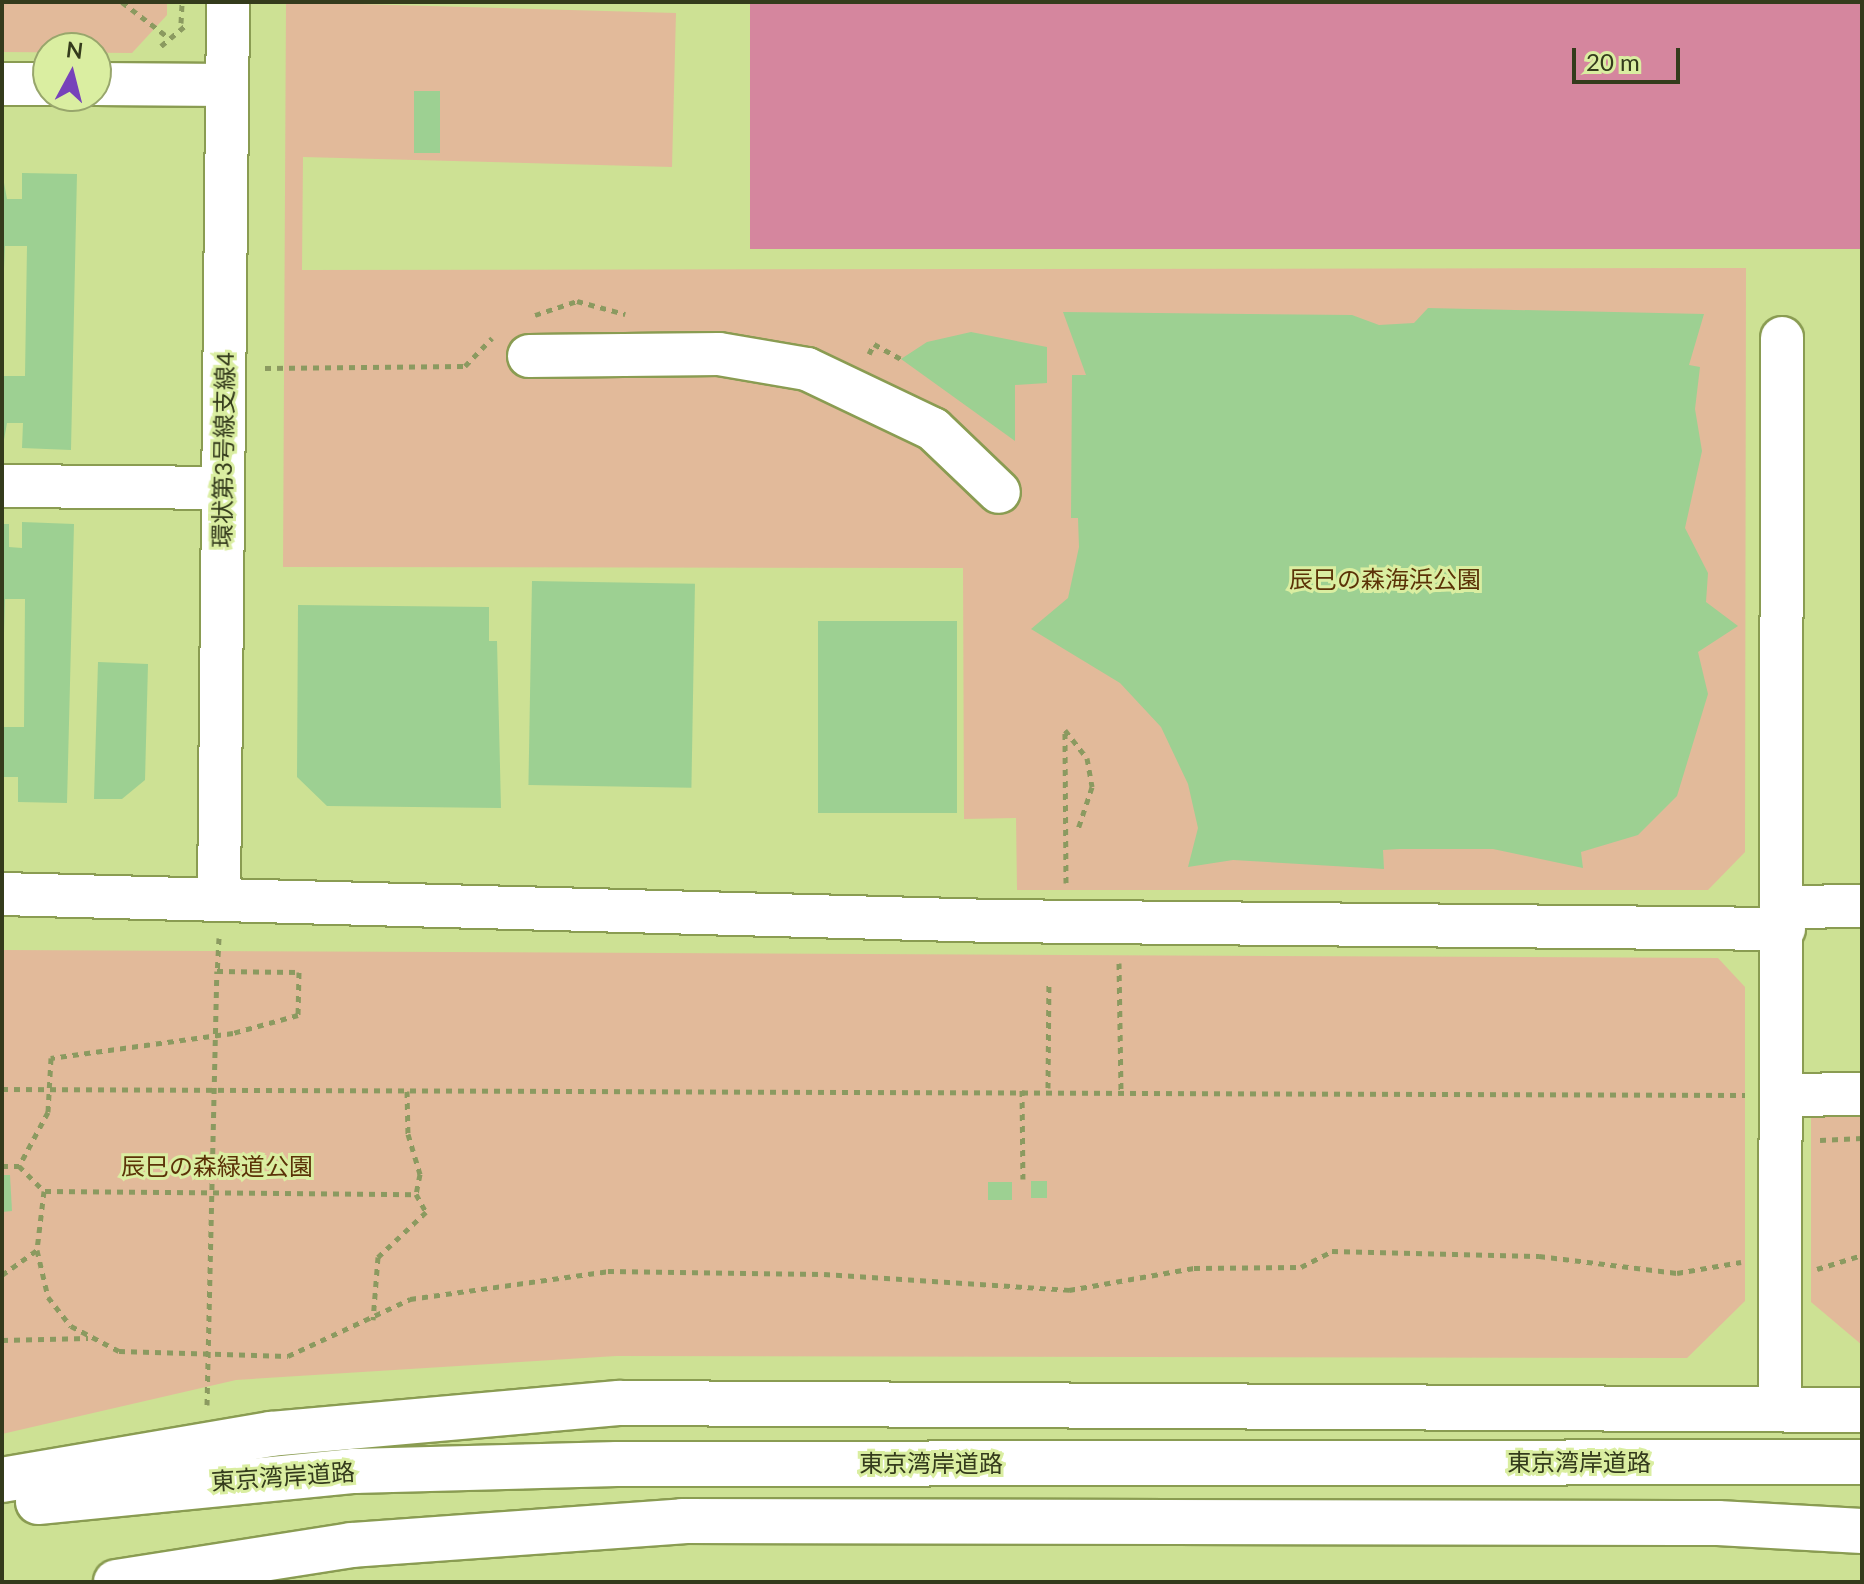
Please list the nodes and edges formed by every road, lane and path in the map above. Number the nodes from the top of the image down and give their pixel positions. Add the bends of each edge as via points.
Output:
1 (122, 2) edge
2 (182, 2) edge
3 (228, 2) edge
4 (181, 23) dead end
5 (168, 37) dead end
6 (2, 84) edge
7 (32, 84) edge
8 (112, 84) edge
9 (227, 85) junction
10 (1782, 338) dead end
11 (529, 356) dead end
12 (2, 486) edge
13 (222, 488) junction
14 (999, 492) dead end
15 (1078, 829) dead end
16 (2, 894) edge
17 (1066, 896) dead end
18 (1862, 906) edge
19 (219, 915) junction
20 (1784, 918) junction
21 (1109, 963) dead end
22 (217, 971) junction
23 (1049, 981) dead end
24 (214, 1033) junction
25 (1048, 1088) junction
26 (2, 1089) edge
27 (50, 1090) junction
28 (1022, 1090) junction
29 (1121, 1090) junction
30 (212, 1091) junction
31 (407, 1091) junction
32 (1862, 1094) edge
33 (1782, 1095) junction
34 (1862, 1138) edge
35 (1803, 1141) dead end
36 (2, 1166) edge
37 (19, 1166) junction
38 (1023, 1179) dead end
39 (210, 1188) junction
40 (44, 1191) junction
41 (416, 1194) junction
42 (37, 1250) junction
43 (1862, 1255) edge
44 (1753, 1260) dead end
45 (1802, 1273) dead end
46 (2, 1275) edge
47 (373, 1320) junction
48 (89, 1338) junction
49 (2, 1340) edge
50 (208, 1358) junction
51 (1780, 1410) junction
52 (1862, 1410) edge
53 (207, 1418) dead end
54 (1862, 1462) edge
55 (2, 1480) edge
56 (2, 1507) edge
57 (1862, 1531) edge
58 (259, 1558) junction
59 (116, 1582) edge
60 (212, 1582) edge

1 - 5 path
2 - 4 path
3 - 9 street, 環状第3号線支線4
6 - 7 street
8 - 9 street
9 - 13 street, 環状第3号線支線4
10 - 20 street
11 - 14 street via 719,354 807,369 933,429
12 - 13 street
13 - 19 street, 環状第3号線支線4
15 - 17 path via 1092,787 1087,758 1065,730
16 - 19 street
18 - 20 street
19 - 20 street via 993,921
19 - 22 path
20 - 33 street
21 - 29 path via 1122,962
22 - 24 path
22 - 24 path via 299,972 298,1015
23 - 25 path
24 - 27 path via 51,1058
24 - 30 path
25 - 28 path
25 - 29 path
26 - 27 path
27 - 30 path
27 - 37 path via 48,1112
28 - 31 path
28 - 38 path
29 - 33 path
30 - 31 path
30 - 39 path
31 - 41 path via 408,1134 420,1174
32 - 33 street
33 - 51 street
34 - 35 path
36 - 37 path
37 - 40 path
39 - 40 path
39 - 41 path
39 - 50 path
40 - 42 path
41 - 47 path via 426,1212 378,1257
42 - 46 path
42 - 48 path via 48,1297
43 - 45 path
44 - 47 path via 1677,1273 1539,1256 1332,1251 1301,1267 1194,1268 1069,1290 839,1275 608,1271 410,1299
47 - 50 path via 288,1356
48 - 49 path
48 - 50 path via 144,1355
50 - 53 path
51 - 52 highway
51 - 55 highway via 619,1403 271,1434
54 - 56 highway, 東京湾岸道路 via 632,1464 354,1471
57 - 58 highway via 1718,1523 682,1521 453,1534
58 - 59 highway
58 - 60 street

